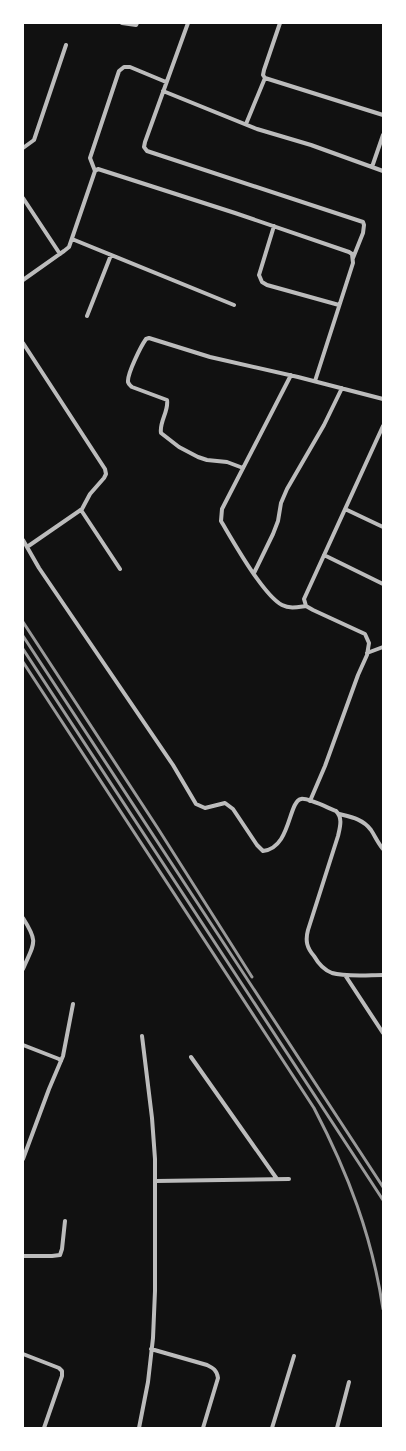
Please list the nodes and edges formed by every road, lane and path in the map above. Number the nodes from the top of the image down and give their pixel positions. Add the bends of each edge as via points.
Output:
1 (122, 23) edge
2 (137, 23) edge
3 (188, 23) edge
4 (280, 23) edge
5 (66, 45) dead end
6 (265, 78) junction
7 (166, 82) junction
8 (163, 91) junction
9 (383, 115) edge
10 (246, 124) junction
11 (383, 134) edge
12 (23, 148) edge
13 (372, 167) junction
14 (95, 171) junction
15 (383, 171) edge
16 (23, 198) edge
17 (274, 226) junction
18 (72, 239) junction
19 (60, 254) junction
20 (111, 255) junction
21 (353, 258) junction
22 (23, 280) edge
23 (234, 305) dead end
24 (339, 305) junction
25 (87, 316) dead end
26 (23, 343) edge
27 (291, 375) junction
28 (315, 381) junction
29 (342, 388) junction
30 (383, 399) edge
31 (383, 426) edge
32 (243, 468) junction
33 (345, 509) junction
34 (81, 510) junction
35 (383, 527) edge
36 (23, 540) edge
37 (27, 546) junction
38 (324, 555) junction
39 (120, 570) dead end
40 (254, 573) junction
41 (383, 584) edge
42 (306, 606) junction
43 (383, 647) edge
44 (367, 653) junction
45 (310, 801) junction
46 (339, 814) junction
47 (383, 849) edge
48 (23, 918) edge
49 (23, 969) edge
50 (345, 975) junction
51 (383, 976) edge
52 (73, 1004) dead end
53 (377, 1024) junction
54 (383, 1026) edge
55 (383, 1033) edge
56 (142, 1036) dead end
57 (23, 1045) edge
58 (191, 1058) dead end
59 (60, 1061) junction
60 (23, 1159) edge
61 (277, 1179) junction
62 (289, 1179) dead end
63 (156, 1181) junction
64 (65, 1221) dead end
65 (23, 1256) edge
66 (151, 1349) junction
67 (23, 1354) edge
68 (294, 1356) dead end
69 (349, 1382) dead end
70 (44, 1428) edge
71 (139, 1428) edge
72 (203, 1428) edge
73 (272, 1428) edge
74 (337, 1428) edge

1 - 2 street
3 - 7 street
4 - 6 street via 264,70
5 - 12 street via 38,131 34,140
6 - 9 street
6 - 10 street
7 - 8 street
7 - 14 street via 130,67 124,67 120,71 90,158
8 - 10 street
8 - 21 street via 145,142 144,147 147,151 362,222 363,233
10 - 13 street
11 - 13 street
13 - 15 street
14 - 17 street via 103,170
14 - 18 street
16 - 19 street
17 - 21 street via 349,252
17 - 24 street via 260,275 262,282
18 - 19 street via 69,247
18 - 20 street
19 - 22 street
20 - 23 street
20 - 25 street
21 - 24 street
24 - 28 street
26 - 34 street via 105,469 104,478 90,494
27 - 28 street
27 - 32 street
27 - 32 street via 210,357 149,338 142,345 128,382 132,387 167,400 160,428 162,436 198,457 227,462
28 - 29 street
29 - 30 street
29 - 40 street via 287,490 273,534
31 - 33 street
32 - 40 street via 222,509 221,521
33 - 35 street
33 - 38 street
34 - 37 street
34 - 39 street
36 - 37 street
37 - 45 street via 72,618 173,765 196,804 205,808 222,803 229,805 263,851 272,847 283,836 298,801 303,798
38 - 41 street
38 - 42 street via 304,599
40 - 42 street via 270,596 283,605 290,608
42 - 44 street via 365,634 368,643
43 - 44 street
44 - 45 street
45 - 46 street
46 - 47 street via 356,818 366,824
46 - 50 street via 341,824 338,836 306,941 319,964 332,973
48 - 49 street via 34,939
50 - 51 street
50 - 53 street
52 - 59 street
53 - 54 street
53 - 55 street
56 - 63 street via 152,1118
57 - 59 street
58 - 61 street
59 - 60 street
61 - 62 street
61 - 63 street
63 - 66 street via 155,1291
64 - 65 street via 60,1254
66 - 71 street
66 - 72 street via 207,1365 217,1372 218,1378
67 - 70 street via 62,1371
68 - 73 street
69 - 74 street

